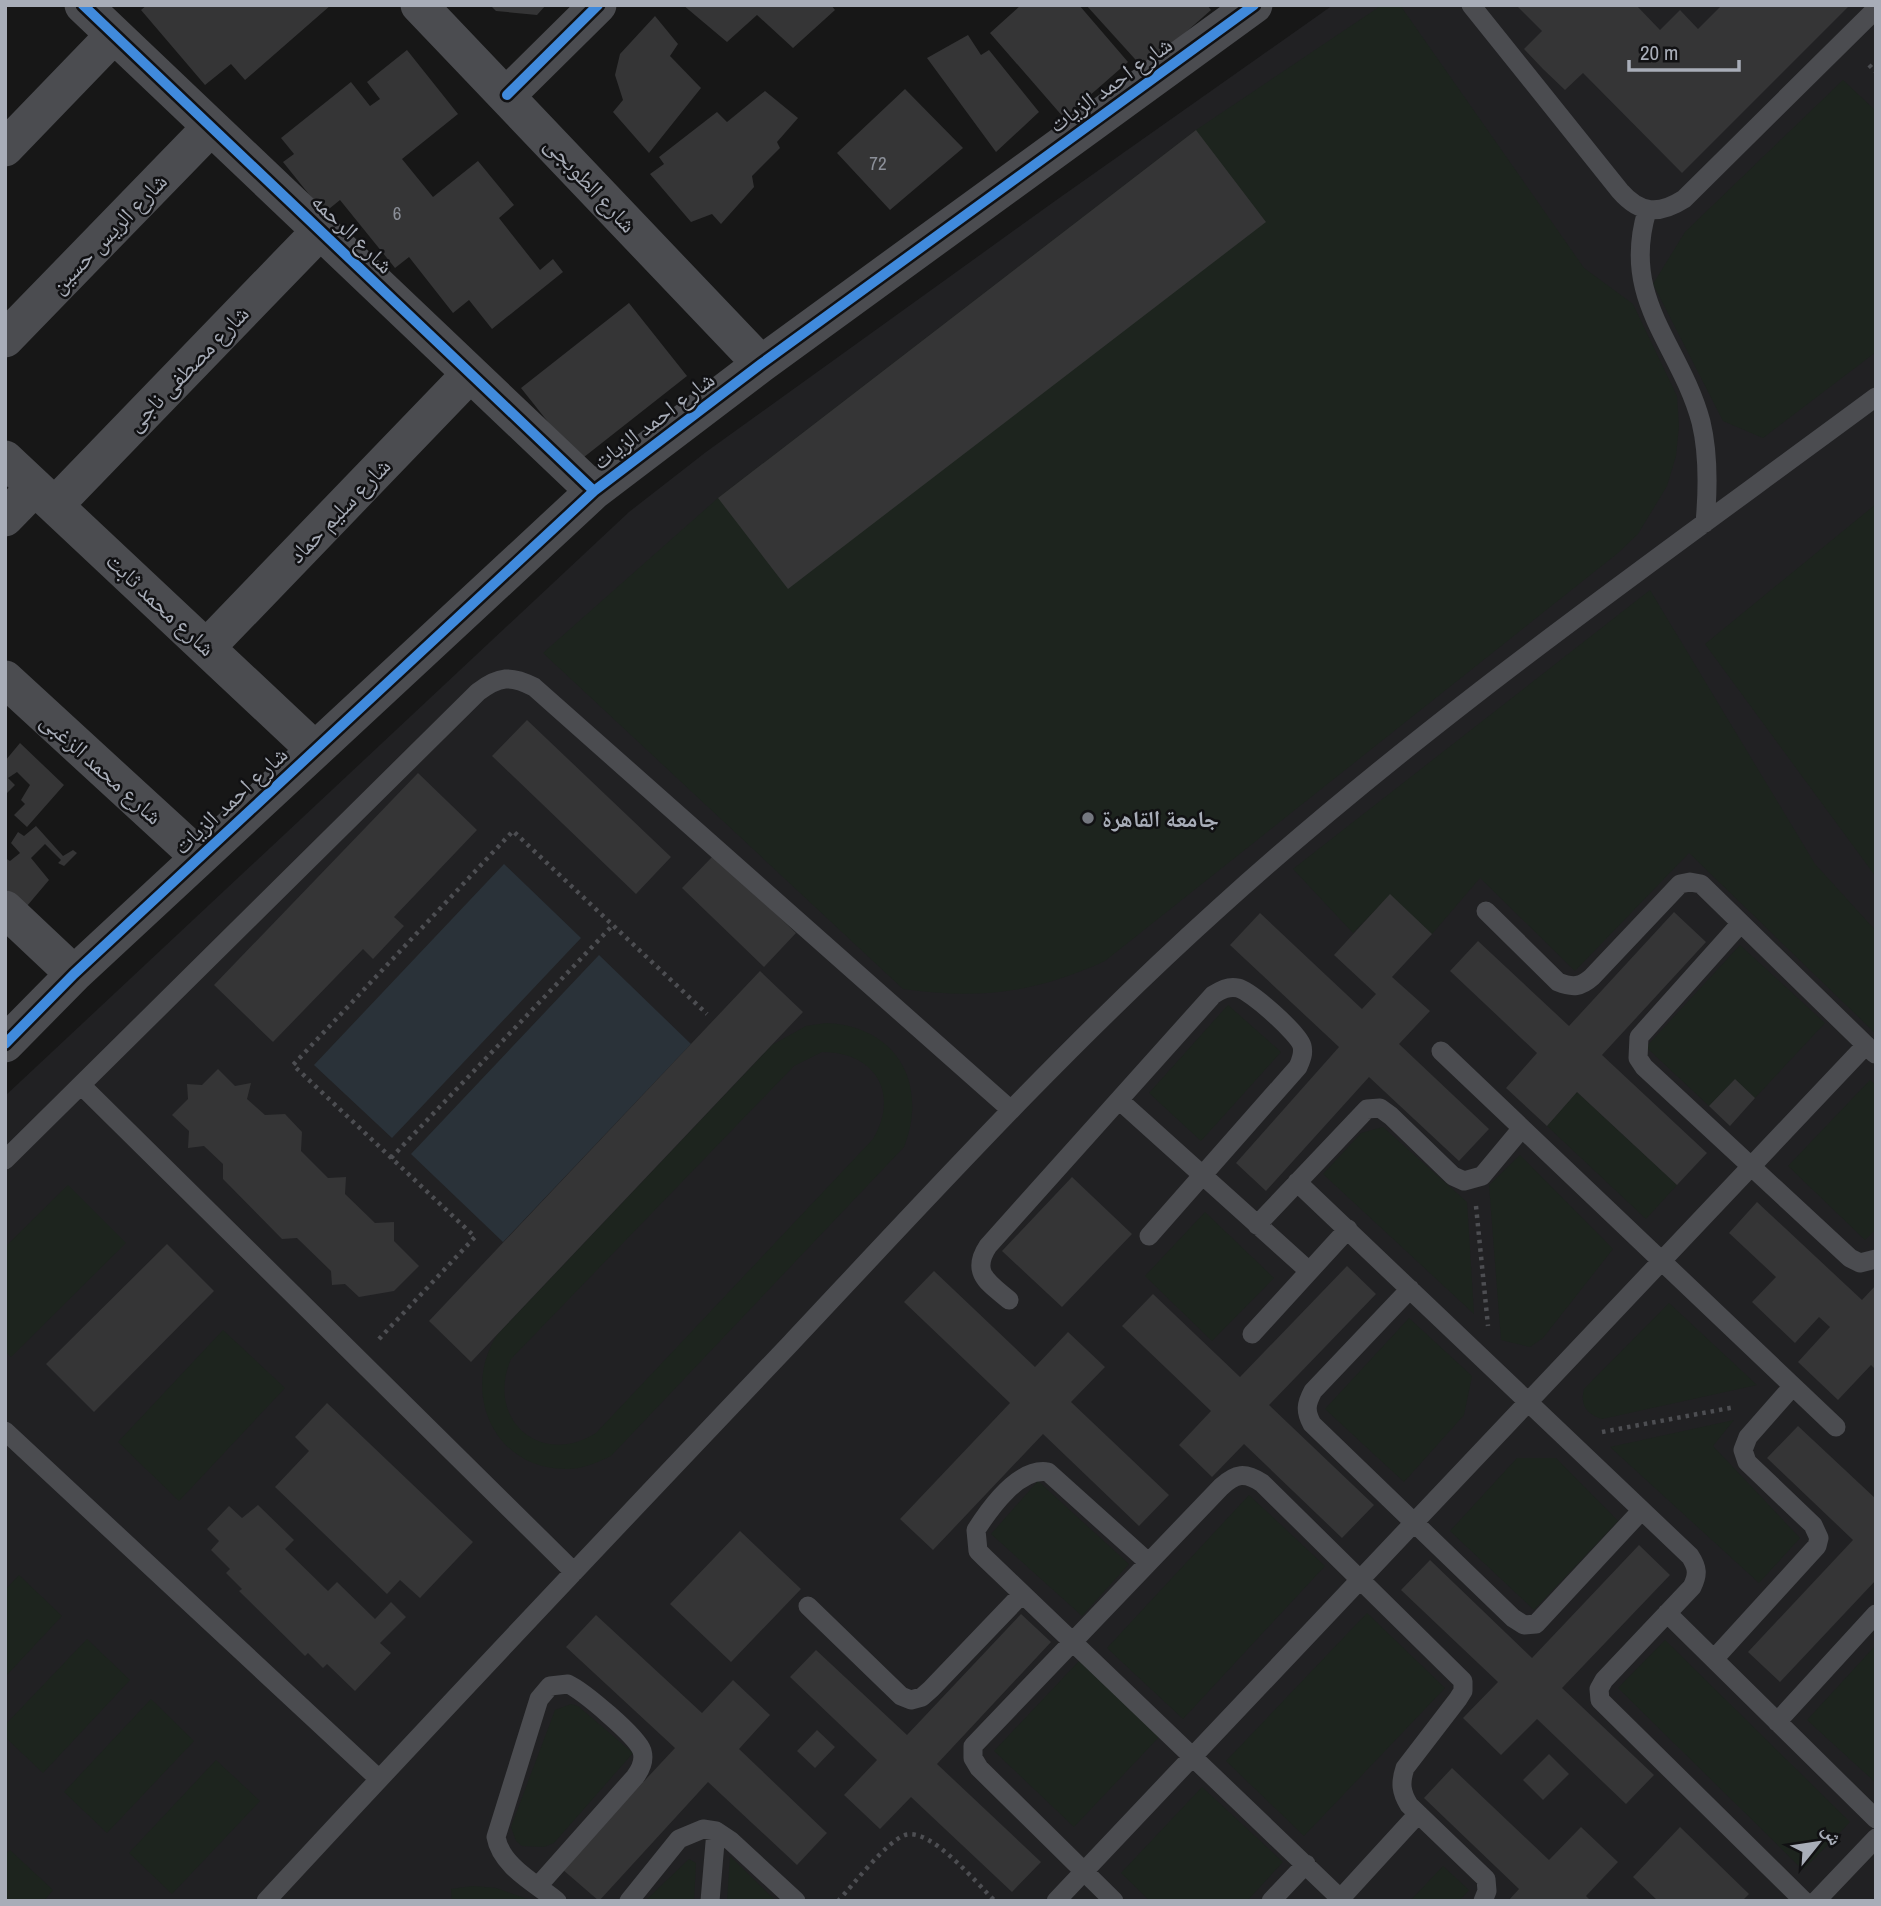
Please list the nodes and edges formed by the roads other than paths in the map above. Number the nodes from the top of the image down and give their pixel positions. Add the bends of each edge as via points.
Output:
1 (83, 5) edge
2 (419, 5) edge
3 (598, 5) edge
4 (1254, 5) edge
5 (1471, 5) edge
6 (1876, 9) edge
7 (114, 35) junction
8 (507, 95) junction
9 (211, 127) junction
10 (5, 148) edge
11 (1647, 211) junction
12 (320, 231) junction
13 (5, 339) edge
14 (761, 364) junction
15 (470, 374) junction
16 (1876, 397) edge
17 (5, 459) edge
18 (594, 491) junction
19 (45, 496) junction
20 (5, 518) edge
21 (1705, 523) junction
22 (207, 647) junction
23 (5, 679) edge
24 (315, 750) junction
25 (199, 857) junction
26 (5, 909) edge
27 (1486, 911) dead end
28 (1741, 923) junction
29 (74, 974) junction
30 (5, 1044) edge
31 (1871, 1050) edge
32 (1441, 1051) dead end
33 (81, 1085) junction
34 (1119, 1100) junction
35 (1011, 1110) junction
36 (1522, 1128) junction
37 (5, 1160) edge
38 (1751, 1167) junction
39 (1202, 1175) junction
40 (1297, 1182) junction
41 (1257, 1225) junction
42 (1348, 1229) junction
43 (1149, 1236) dead end
44 (1876, 1259) edge
45 (1662, 1261) junction
46 (1309, 1272) junction
47 (1409, 1289) junction
48 (1009, 1300) dead end
49 (1252, 1334) dead end
50 (1788, 1392) junction
51 (1529, 1402) junction
52 (1836, 1427) dead end
53 (5, 1431) edge
54 (1642, 1511) junction
55 (1414, 1522) junction
56 (1148, 1562) junction
57 (574, 1572) junction
58 (1361, 1578) junction
59 (1022, 1594) junction
60 (808, 1606) dead end
61 (1667, 1614) junction
62 (1876, 1614) edge
63 (1072, 1641) junction
64 (1714, 1659) junction
65 (1777, 1722) junction
66 (1192, 1756) junction
67 (379, 1779) junction
68 (1417, 1815) junction
69 (1876, 1819) edge
70 (716, 1831) junction
71 (1876, 1838) edge
72 (1306, 1864) junction
73 (1083, 1872) junction
74 (538, 1886) junction
75 (1342, 1899) edge
76 (266, 1901) edge
77 (556, 1901) edge
78 (629, 1901) edge
79 (710, 1901) edge
80 (796, 1901) edge
81 (1056, 1901) edge
82 (1114, 1901) edge
83 (1271, 1901) edge
84 (1483, 1901) edge
85 (1804, 1901) edge
86 (1816, 1901) edge

1 - 7 street, شارع الرحمه
2 - 8 street, شارع الطوبجى
3 - 8 street
4 - 14 street, شارع احمد الزيات
5 - 11 lane via 1626,198
6 - 11 lane via 1684,199 1667,210
7 - 9 street, شارع الرحمه
7 - 10 street
8 - 14 street, شارع الطوبجى
9 - 12 street, شارع الرحمه
9 - 13 street, شارع الريس حسين
11 - 21 lane via 1639,272 1700,421 1707,474
12 - 15 street, شارع الرحمه
12 - 19 street, شارع مصطفى ناجى
14 - 18 street, شارع احمد الزيات
15 - 18 street, شارع الرحمه
15 - 22 street, شارع سليم حماد
16 - 21 lane
17 - 19 street, شارع محمد ثابت
18 - 24 street, شارع احمد الزيات
19 - 20 street, شارع مصطفى ناجى
19 - 22 street, شارع محمد ثابت
21 - 35 lane via 1612,588 1342,801 1169,954
22 - 24 street, شارع محمد ثابت
23 - 25 street, شارع محمد الزغبى
24 - 25 street, شارع احمد الزيات
25 - 29 street, شارع احمد الزيات
26 - 29 street
27 - 28 lane via 1558,982 1570,987 1583,985 1680,884 1701,884
28 - 31 lane
28 - 38 lane via 1639,1037 1637,1047 1644,1067
29 - 30 street, شارع احمد الزيات
31 - 38 lane
32 - 36 lane
33 - 35 lane via 478,692 494,679 515,677 534,687
33 - 37 lane
33 - 57 lane
34 - 39 lane
34 - 39 lane via 1213,995 1237,987 1249,993 1294,1034 1303,1056 1298,1068
34 - 48 lane via 980,1258 987,1281
35 - 57 lane
36 - 40 lane via 1482,1176 1464,1181 1380,1108 1367,1109
36 - 45 lane
38 - 44 lane via 1850,1258 1860,1263
38 - 45 lane
39 - 41 lane
39 - 43 lane
40 - 41 lane
40 - 42 lane
41 - 46 lane
42 - 46 lane
42 - 47 lane
45 - 50 lane
45 - 51 lane
46 - 49 lane
47 - 51 lane
47 - 55 lane via 1313,1391 1307,1413 1312,1424
50 - 52 lane
50 - 64 lane via 1748,1437 1744,1456 1813,1525 1817,1546
51 - 54 lane
51 - 55 lane
53 - 67 lane
54 - 55 lane via 1546,1616 1536,1624 1524,1625
54 - 61 lane via 1696,1565 1692,1587
55 - 58 lane
56 - 58 lane via 1233,1476 1249,1474
56 - 59 lane via 1048,1472 1029,1472 981,1522 975,1541 978,1551
56 - 63 lane
57 - 67 lane
58 - 66 lane
58 - 68 lane via 1463,1681 1458,1699 1405,1768 1402,1794
59 - 60 lane via 922,1697 911,1700 901,1696
59 - 63 lane
61 - 64 lane
61 - 85 lane via 1604,1679 1600,1700
62 - 65 lane
63 - 66 lane
63 - 73 lane via 980,1736 973,1746 973,1758
64 - 65 lane
65 - 69 lane
66 - 72 lane
66 - 73 lane
67 - 76 lane
68 - 75 lane
68 - 84 lane via 1486,1879
70 - 78 lane via 703,1829 679,1839
70 - 79 lane
70 - 80 lane
71 - 86 lane
72 - 75 lane
72 - 83 lane
73 - 81 lane
73 - 82 lane
74 - 74 lane via 643,1763 636,1742 568,1684 550,1686 539,1699 498,1828 502,1853
74 - 77 lane

